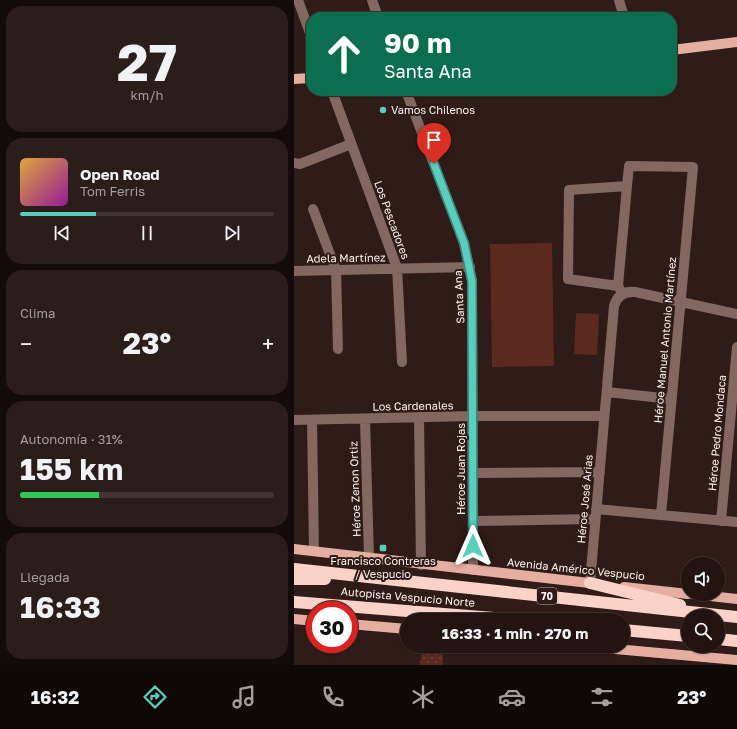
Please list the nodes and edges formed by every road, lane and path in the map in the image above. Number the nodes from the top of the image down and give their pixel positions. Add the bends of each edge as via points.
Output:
1 (298, 0) edge
2 (372, 0) edge
3 (619, 0) edge
4 (376, 12) edge
5 (623, 12) edge
6 (306, 22) edge
7 (737, 42) edge
8 (677, 49) edge
9 (306, 79) edge
10 (294, 80) edge
11 (334, 96) edge
12 (408, 96) edge
13 (351, 144) junction
14 (295, 163) edge
15 (627, 186) junction
16 (313, 209) dead end
17 (470, 267) junction
18 (397, 268) junction
19 (336, 270) junction
20 (294, 271) edge
21 (620, 290) junction
22 (680, 303) junction
23 (737, 314) edge
24 (737, 347) edge
25 (338, 349) dead end
26 (402, 362) dead end
27 (735, 385) edge
28 (607, 392) junction
29 (671, 399) junction
30 (472, 416) junction
31 (604, 416) junction
32 (419, 417) junction
33 (365, 419) junction
34 (294, 420) edge
35 (312, 420) junction
36 (732, 444) edge
37 (600, 472) junction
38 (473, 473) junction
39 (596, 514) junction
40 (661, 515) junction
41 (473, 521) junction
42 (721, 521) junction
43 (737, 522) edge
44 (294, 549) edge
45 (314, 551) junction
46 (369, 558) junction
47 (421, 565) junction
48 (294, 569) edge
49 (473, 570) junction
50 (376, 578) junction
51 (294, 579) edge
52 (590, 583) junction
53 (681, 593) edge
54 (725, 598) edge
55 (737, 599) edge
56 (294, 602) edge
57 (691, 609) edge
58 (681, 612) edge
59 (432, 613) edge
60 (725, 616) edge
61 (737, 617) edge
62 (294, 619) edge
63 (306, 620) edge
64 (358, 625) edge
65 (400, 628) edge
66 (630, 631) edge
67 (681, 635) edge
68 (725, 640) edge
69 (737, 641) edge
70 (630, 650) edge
71 (737, 660) edge

1 - 6 street
2 - 4 street
3 - 5 street
7 - 8 main road
9 - 10 main road
11 - 13 street, Los Pescadores
12 - 17 street, Santa Ana via 464,243
13 - 14 street via 300,164
13 - 18 street, Los Pescadores
15 - 21 street
15 - 21 street via 569,190 568,279
15 - 22 street, Héroe Manuel Antonio Martínez via 629,166 693,167
16 - 19 street
17 - 18 street, Adela Martínez
17 - 30 street, Santa Ana via 474,292
18 - 19 street, Adela Martínez
18 - 26 street, Los Pescadores
19 - 20 street, Adela Martínez
19 - 25 street
21 - 22 street
21 - 28 street, Héroe José Arias via 614,306
22 - 23 street
22 - 29 street, Héroe Manuel Antonio Martínez
24 - 27 street, Héroe Pedro Mondaca
27 - 36 street, Héroe Pedro Mondaca
28 - 29 street
28 - 31 street, Héroe José Arias
29 - 40 street, Héroe Manuel Antonio Martínez
30 - 31 street, Los Cardenales
30 - 32 street, Los Cardenales
30 - 38 street, Héroe Juan Rojas
31 - 37 street, Héroe José Arias
32 - 33 street, Los Cardenales
32 - 47 street
33 - 35 street, Los Cardenales
33 - 46 street, Héroe Zenon Ortiz
34 - 35 street, Los Cardenales
35 - 45 street
36 - 42 street, Héroe Pedro Mondaca
37 - 38 street
37 - 39 street, Héroe José Arias
38 - 41 street, Héroe Juan Rojas
39 - 40 street
39 - 41 street
39 - 52 street, Héroe José Arias
40 - 42 street
41 - 49 street, Héroe Juan Rojas
42 - 43 street
44 - 45 main road, Avenida Américo Vespucio
45 - 46 main road, Avenida Américo Vespucio
46 - 47 main road, Avenida Américo Vespucio
47 - 49 main road, Avenida Américo Vespucio
48 - 50 highway, Autopista Vespucio Norte
49 - 52 main road, Avenida Américo Vespucio
50 - 51 highway, 70
50 - 58 highway, Autopista Vespucio Norte / 70
52 - 53 main road, Avenida Américo Vespucio
52 - 57 highway
54 - 55 main road
56 - 59 highway, Autopista Vespucio Norte
60 - 61 highway, Autopista Vespucio Norte / 70
62 - 63 main road
64 - 65 main road
66 - 67 highway
68 - 69 highway
70 - 71 main road

